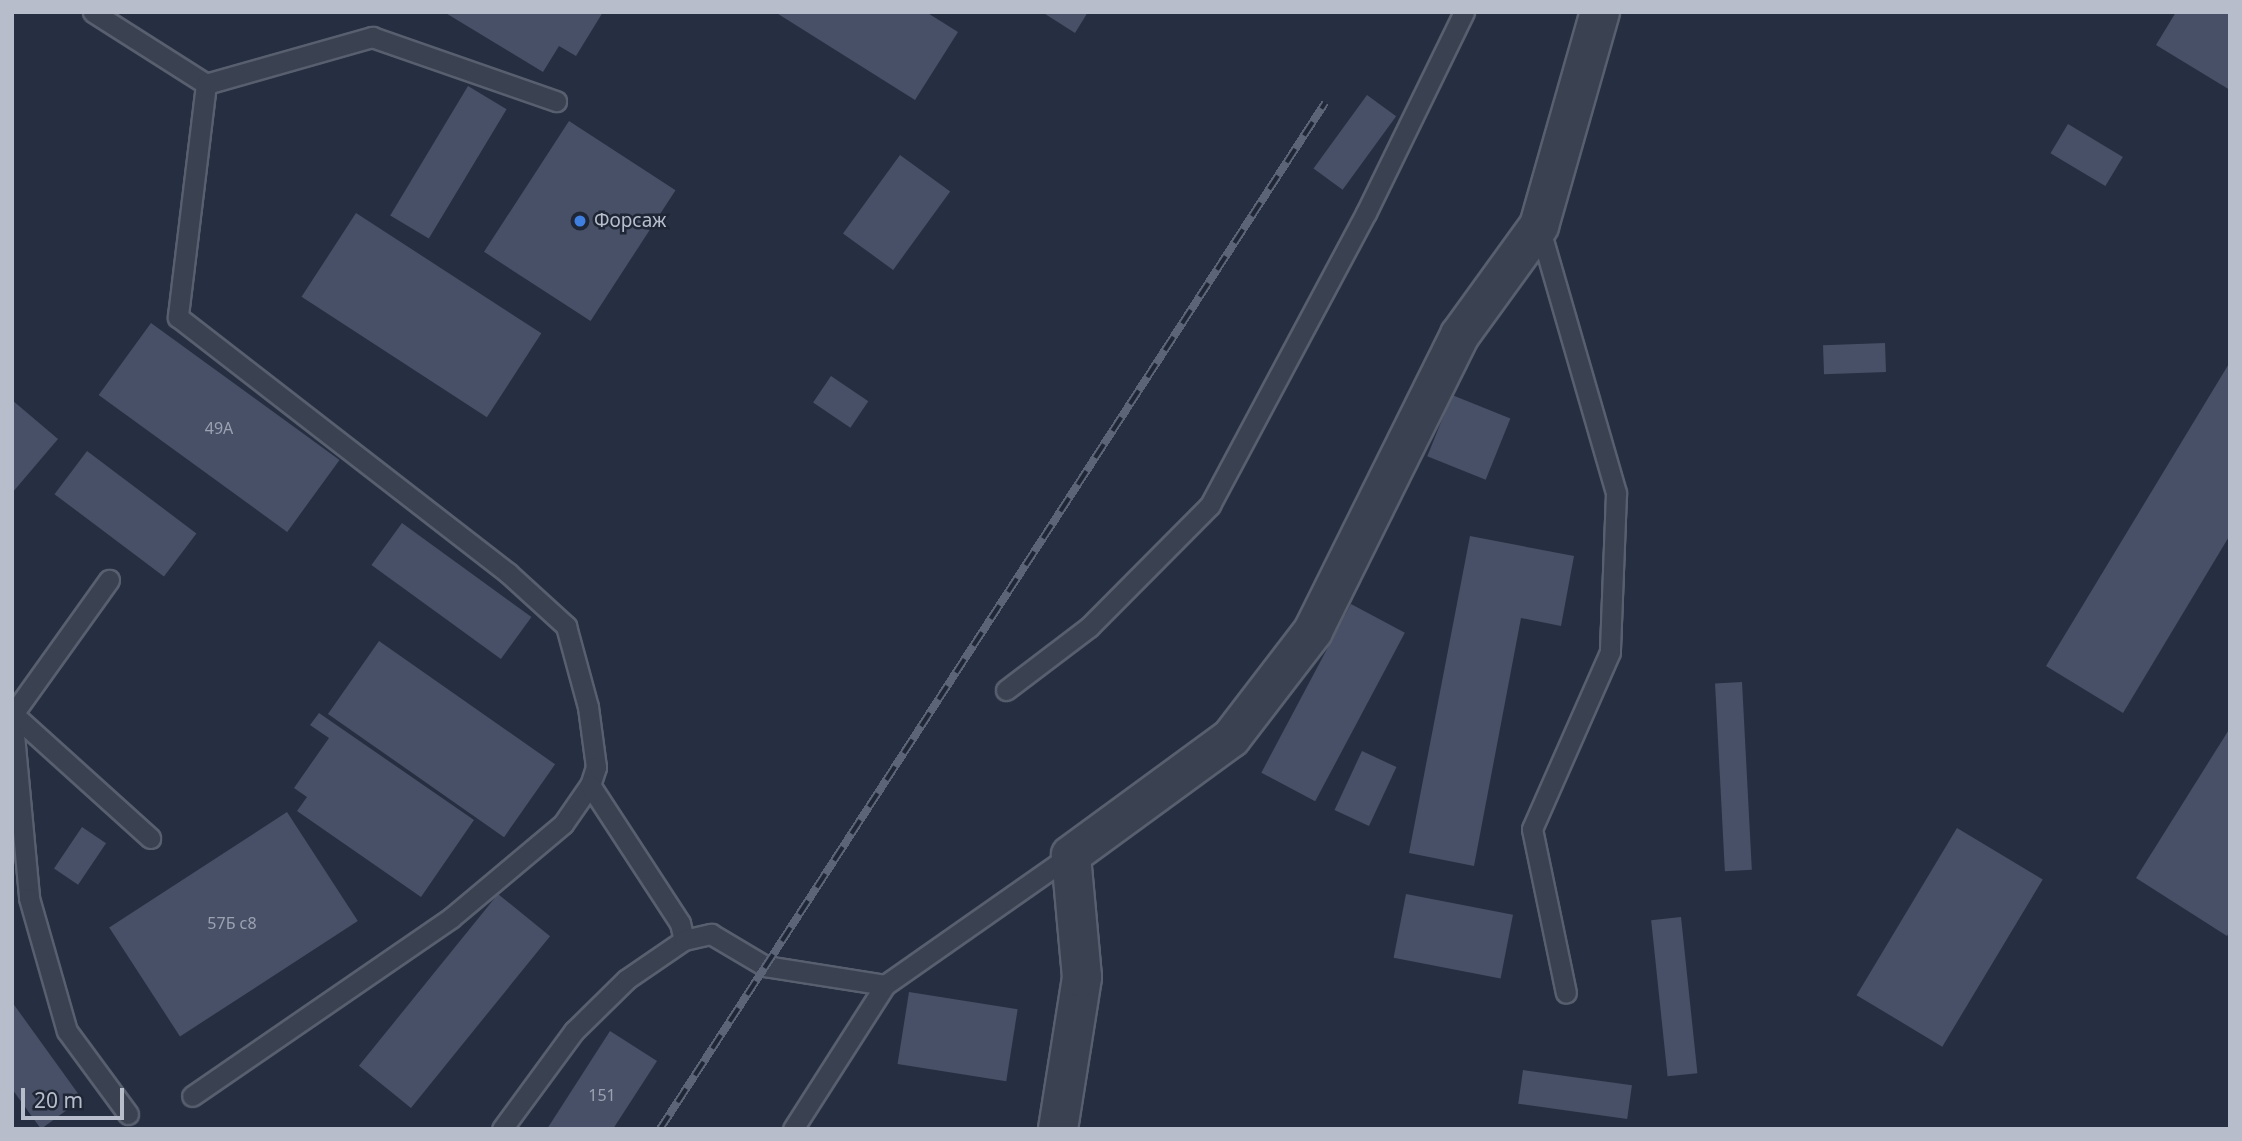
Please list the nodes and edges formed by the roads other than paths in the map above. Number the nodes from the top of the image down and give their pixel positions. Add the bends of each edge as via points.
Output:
1 (93, 12) edge
2 (1464, 12) edge
3 (1600, 12) edge
4 (206, 84) junction
5 (556, 102) dead end
6 (1539, 226) junction
7 (109, 580) dead end
8 (1006, 690) dead end
9 (13, 713) edge
10 (12, 725) edge
11 (590, 785) junction
12 (150, 838) dead end
13 (1070, 855) junction
14 (684, 940) junction
15 (886, 985) junction
16 (1566, 993) dead end
17 (192, 1096) dead end
18 (128, 1114) dead end
19 (502, 1129) edge
20 (793, 1129) edge
21 (1058, 1129) edge

1 - 4 lane
2 - 8 lane via 1366,214 1210,505 1089,627
3 - 6 street
4 - 5 lane via 372,37
4 - 11 lane via 178,317 508,573 566,626 596,767
6 - 13 street via 1460,335 1313,631 1231,738
6 - 16 lane via 1616,493 1610,652 1532,829
7 - 9 lane
9 - 10 lane
9 - 12 lane
9 - 18 lane via 29,898 63,1018 67,1031
11 - 14 lane via 680,923
11 - 17 lane via 563,824 451,918
13 - 15 lane
13 - 21 street via 1082,977
14 - 15 lane via 711,934 765,966
14 - 19 lane via 627,979 574,1031
15 - 20 lane

